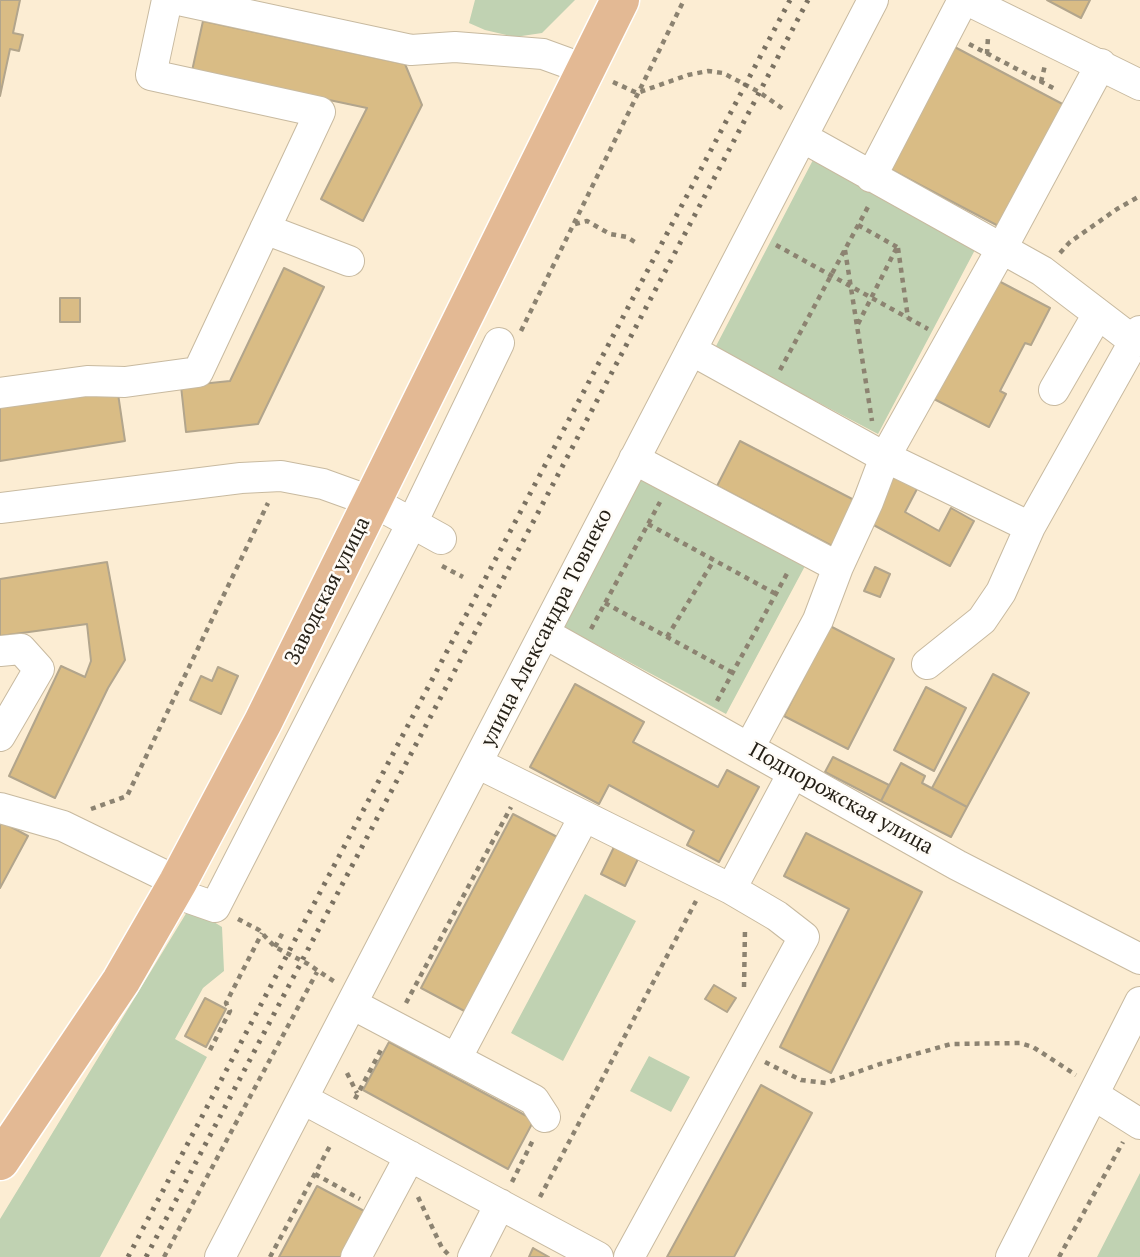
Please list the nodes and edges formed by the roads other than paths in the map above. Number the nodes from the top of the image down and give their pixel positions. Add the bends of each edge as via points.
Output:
1 (167, 0) edge
2 (179, 0) edge
3 (620, 0) edge
4 (873, 0) edge
5 (965, 0) edge
6 (1101, 64) junction
7 (587, 70) junction
8 (1140, 85) edge
9 (802, 137) junction
10 (876, 180) junction
11 (265, 229) junction
12 (1002, 248) junction
13 (349, 261) dead end
14 (1098, 314) junction
15 (1137, 337) edge
16 (499, 343) road end
17 (691, 350) junction
18 (1054, 390) dead end
19 (0, 393) edge
20 (881, 455) junction
21 (635, 459) junction
22 (373, 502) junction
23 (0, 508) edge
24 (412, 523) junction
25 (1030, 527) junction
26 (441, 539) dead end
27 (838, 567) junction
28 (544, 633) junction
29 (0, 651) edge
30 (927, 664) dead end
31 (0, 736) edge
32 (749, 748) junction
33 (477, 763) junction
34 (793, 773) junction
35 (0, 808) edge
36 (584, 817) junction
37 (720, 883) junction
38 (175, 887) junction
39 (1140, 959) edge
40 (1140, 1002) edge
41 (352, 1004) junction
42 (456, 1059) junction
43 (1094, 1095) junction
44 (303, 1098) junction
45 (545, 1117) road end
46 (1138, 1122) edge
47 (0, 1161) edge
48 (407, 1162) junction
49 (500, 1204) junction
50 (220, 1257) edge
51 (356, 1257) edge
52 (473, 1257) edge
53 (598, 1257) edge
54 (629, 1257) edge
55 (1011, 1257) edge

1 - 11 street via 151,75 320,113
2 - 7 street via 411,50 455,47 543,54
3 - 7 main road, Заводская улица
4 - 9 street, улица Александра Товпеко
5 - 6 street
5 - 10 street
6 - 8 street
6 - 12 street
7 - 22 main road, Заводская улица
9 - 10 street
9 - 17 street, улица Александра Товпеко
10 - 12 street
11 - 13 street
11 - 19 street via 198,372 125,382 87,380
12 - 14 street via 1042,271
12 - 20 street
14 - 15 street
14 - 18 street
15 - 25 street
16 - 24 street
17 - 20 street
17 - 21 street, улица Александра Товпеко
20 - 25 street
20 - 27 street via 868,502
21 - 27 street
21 - 28 street, улица Александра Товпеко
22 - 23 street via 323,484 281,476
22 - 24 street
22 - 38 main road, Заводская улица
24 - 26 street
24 - 38 street via 215,907
25 - 30 street via 1001,592 982,620
27 - 32 street via 818,620
28 - 32 street, Подпорожская улица
28 - 33 street, улица Александра Товпеко
29 - 31 street via 21,649 39,669
32 - 34 street, Подпорожская улица
33 - 36 street
33 - 41 street, улица Александра Товпеко
34 - 37 street
34 - 39 street, Подпорожская улица via 957,865
35 - 38 street via 63,826
36 - 37 street
36 - 42 street
37 - 54 street via 804,937
38 - 47 main road, Заводская улица via 121,981
40 - 43 street
41 - 42 street
41 - 44 street, улица Александра Товпеко
42 - 45 street via 534,1100
43 - 46 street
43 - 55 street
44 - 48 street via 377,1139
44 - 50 street, улица Александра Товпеко
48 - 49 street
48 - 51 street
49 - 52 street
49 - 53 street

